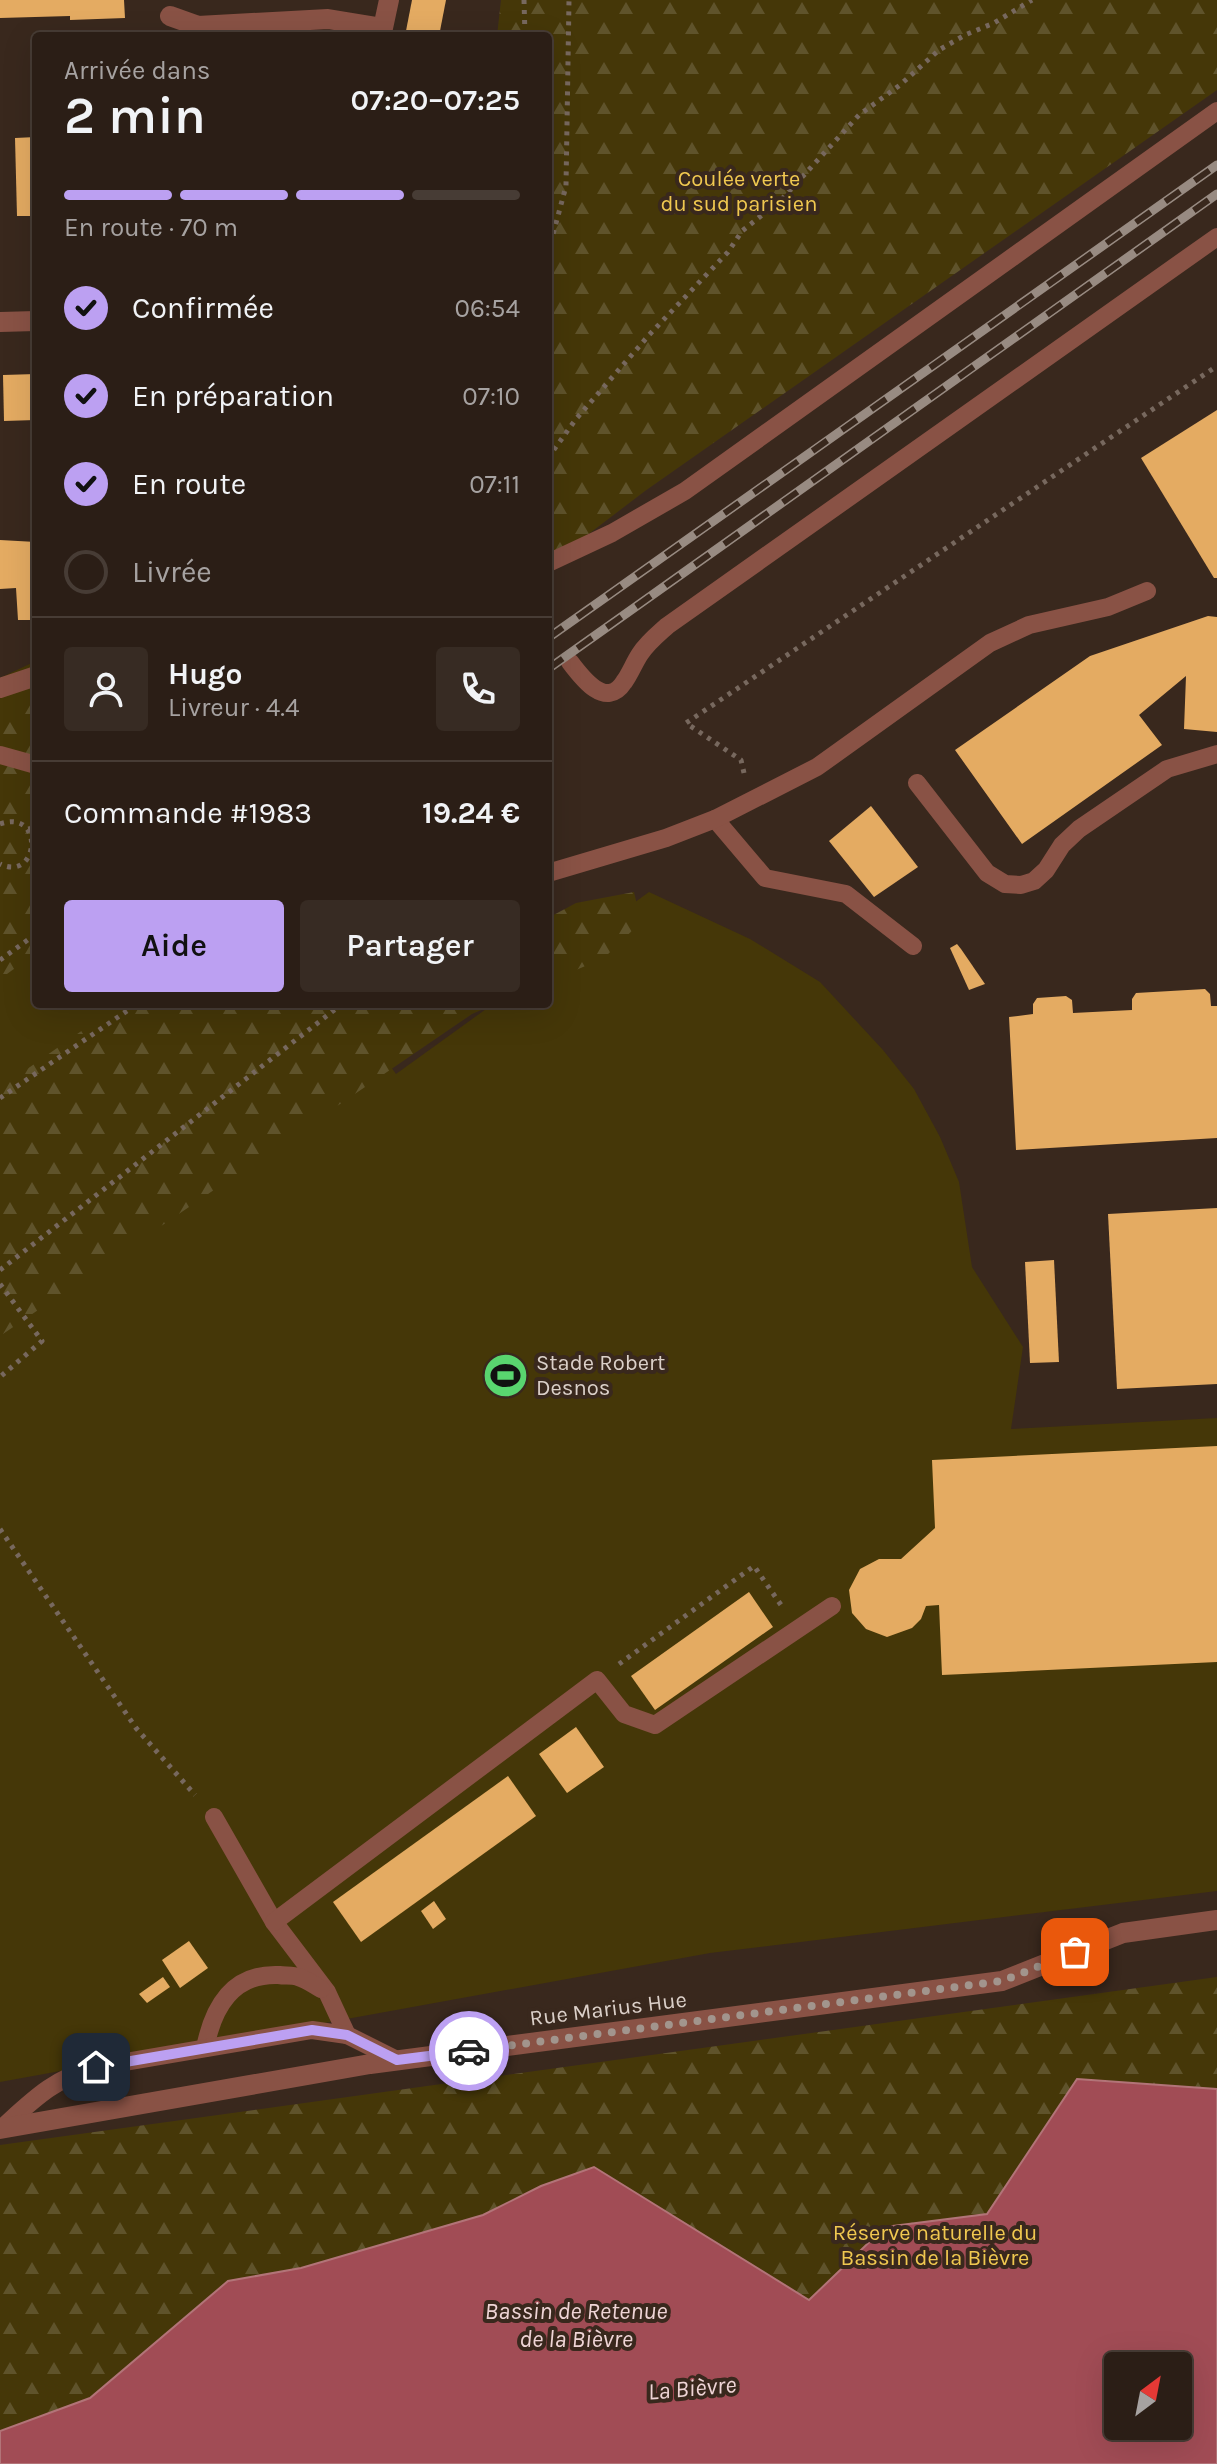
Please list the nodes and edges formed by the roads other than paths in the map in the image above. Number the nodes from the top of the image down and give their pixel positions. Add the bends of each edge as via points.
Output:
1 (389, 0) edge
2 (327, 9) edge
3 (170, 16) dead end
4 (1217, 111) edge
5 (1217, 237) edge
6 (32, 321) edge
7 (0, 322) edge
8 (552, 561) edge
9 (1147, 591) dead end
10 (570, 662) dead end
11 (32, 677) edge
12 (0, 688) edge
13 (1217, 754) edge
14 (0, 755) edge
15 (32, 764) edge
16 (917, 783) dead end
17 (715, 819) junction
18 (552, 872) edge
19 (913, 946) dead end
20 (832, 1606) dead end
21 (214, 1817) road end
22 (1217, 1920) edge
23 (274, 1922) junction
24 (327, 1992) junction
25 (347, 2035) junction
26 (205, 2048) junction
27 (397, 2060) junction
28 (1, 2128) edge

1 - 2 street via 383,28
2 - 3 street via 198,26
4 - 8 lane via 685,491
5 - 10 lane via 667,626 641,651 615,692 592,688
6 - 7 street
9 - 17 lane via 1108,607 1029,625 990,643 817,767
11 - 12 street
13 - 16 lane via 1167,769 1079,829 1046,870 1021,885 1005,884 987,873
14 - 15 lane
17 - 18 lane
17 - 19 lane via 765,878 846,894
20 - 23 lane via 655,1725 624,1714 597,1680
21 - 23 lane
22 - 27 street, Rue Marius Hue via 1123,1933 1002,1981
23 - 24 lane
24 - 25 lane
24 - 26 lane via 297,1976 267,1975 235,1986 209,2026
25 - 26 lane via 312,2030
25 - 27 lane
26 - 28 lane via 68,2075
27 - 28 street, Rue Marius Hue

